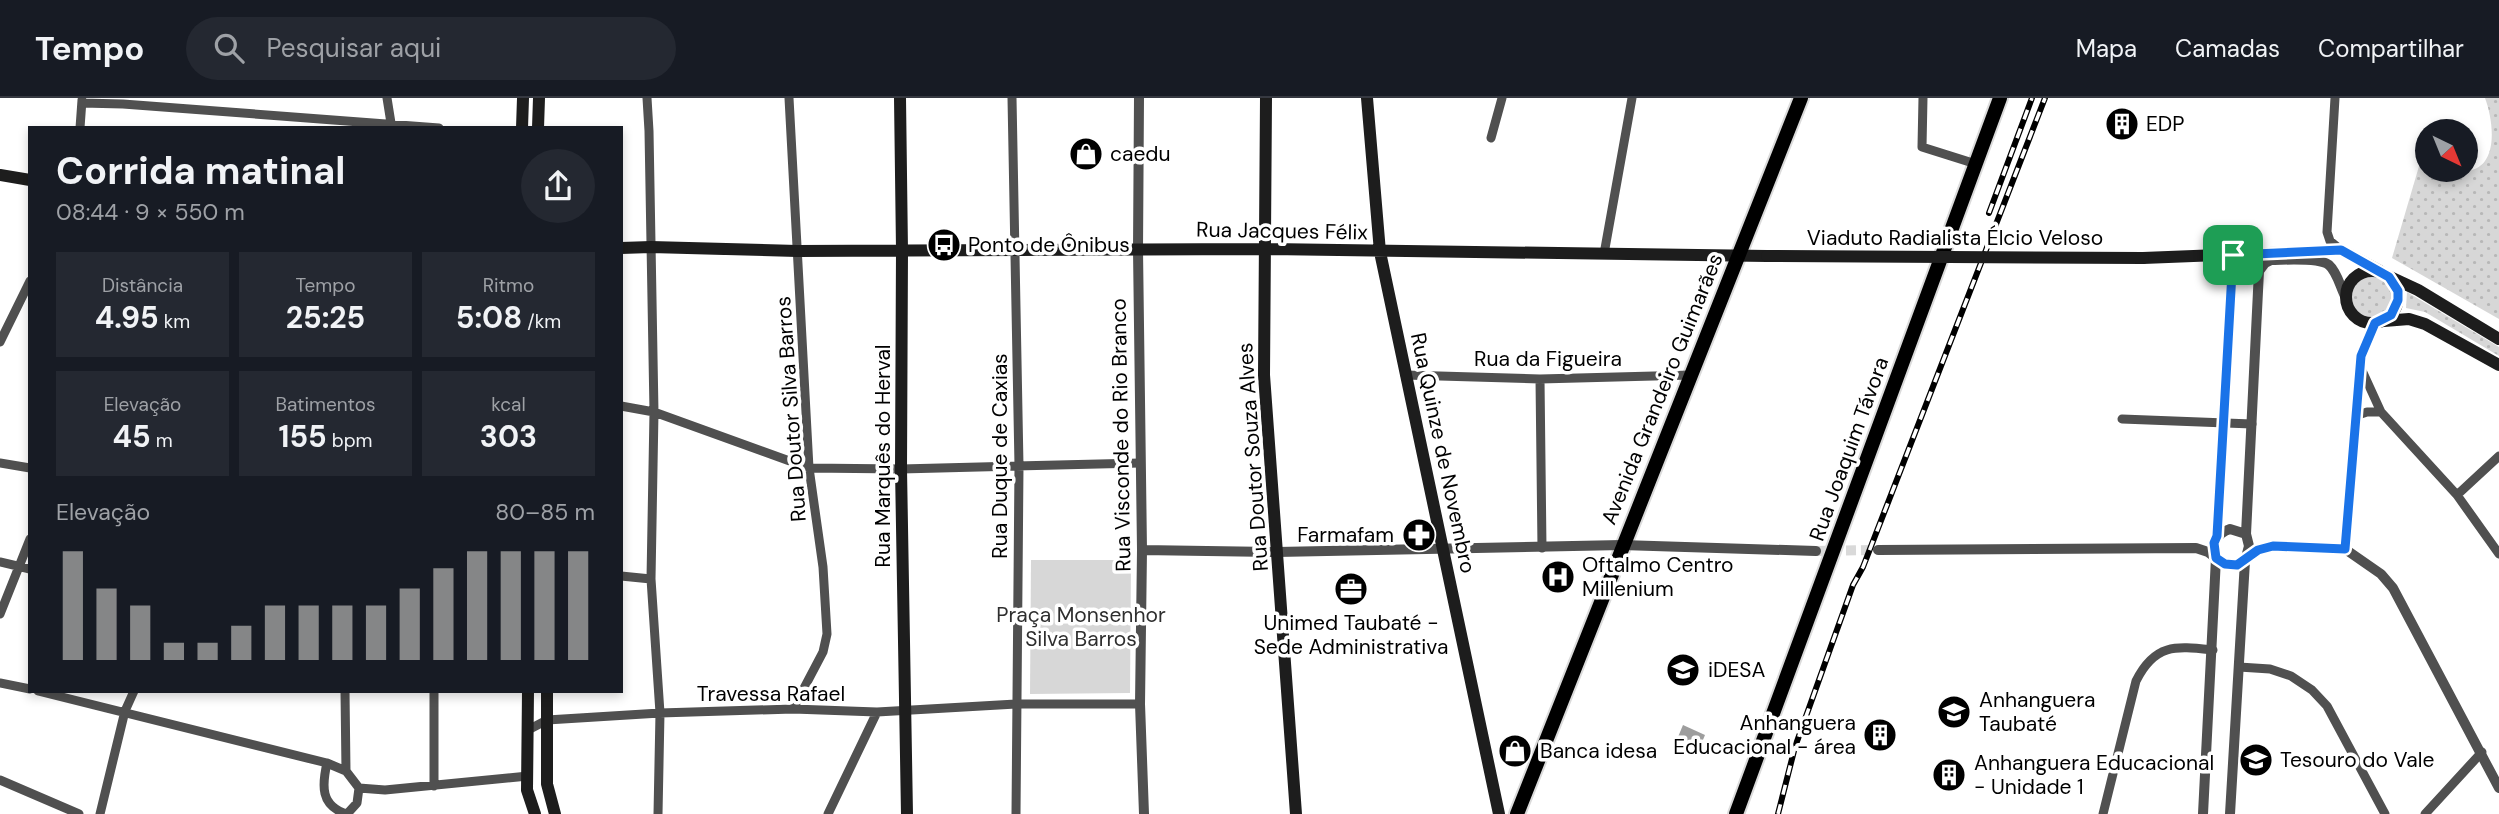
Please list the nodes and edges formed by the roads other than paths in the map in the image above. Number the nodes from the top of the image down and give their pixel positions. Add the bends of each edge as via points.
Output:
1 (387, 98) edge
2 (523, 98) edge
3 (539, 98) edge
4 (647, 98) edge
5 (789, 98) edge
6 (900, 98) edge
7 (1012, 98) edge
8 (1139, 98) edge
9 (1266, 98) edge
10 (1367, 98) edge
11 (1502, 98) edge
12 (1632, 98) edge
13 (1801, 98) edge
14 (1923, 98) edge
15 (2000, 98) edge
16 (2335, 98) edge
17 (82, 100) edge
18 (123, 101) edge
19 (391, 122) junction
20 (80, 126) edge
21 (423, 126) edge
22 (522, 126) edge
23 (538, 126) edge
24 (1491, 138) dead end
25 (1976, 164) junction
26 (0, 175) edge
27 (28, 180) edge
28 (2327, 232) junction
29 (650, 247) junction
30 (623, 248) edge
31 (1015, 249) junction
32 (1264, 249) junction
33 (902, 250) junction
34 (1138, 250) junction
35 (2341, 250) junction
36 (797, 251) junction
37 (1380, 252) junction
38 (2311, 253) junction
39 (1604, 254) junction
40 (1737, 255) junction
41 (2233, 255) junction
42 (1767, 256) joint
43 (2384, 274) junction
44 (28, 285) edge
45 (2345, 296) junction
46 (2380, 322) junction
47 (2499, 339) edge
48 (0, 342) edge
49 (2499, 365) edge
50 (2360, 366) junction
51 (1405, 375) junction
52 (1692, 375) junction
53 (1540, 379) junction
54 (623, 406) edge
55 (654, 412) junction
56 (2381, 412) junction
57 (2355, 415) junction
58 (2122, 419) dead end
59 (2223, 422) junction
60 (2252, 424) junction
61 (2499, 456) edge
62 (0, 463) edge
63 (1140, 463) junction
64 (1018, 466) junction
65 (28, 468) edge
66 (809, 468) junction
67 (901, 469) junction
68 (2457, 495) junction
69 (2246, 534) junction
70 (2217, 536) junction
71 (28, 544) edge
72 (1622, 545) junction
73 (1443, 548) junction
74 (1542, 548) junction
75 (2345, 549) junction
76 (1142, 550) junction
77 (1878, 550) tunnel mouth
78 (1816, 551) tunnel mouth
79 (1277, 552) junction
80 (2499, 554) edge
81 (2216, 558) junction
82 (2245, 561) junction
83 (0, 562) edge
84 (18, 566) junction
85 (28, 568) edge
86 (623, 576) edge
87 (651, 579) junction
88 (0, 614) edge
89 (2213, 650) junction
90 (2239, 667) junction
91 (0, 682) edge
92 (28, 689) edge
93 (47, 693) edge
94 (133, 693) edge
95 (345, 693) edge
96 (434, 693) edge
97 (528, 693) edge
98 (547, 693) edge
99 (1016, 704) junction
100 (1140, 704) junction
101 (793, 709) junction
102 (904, 710) junction
103 (125, 711) junction
104 (877, 712) junction
105 (660, 713) junction
106 (547, 720) junction
107 (528, 730) junction
108 (2482, 752) junction
109 (327, 763) junction
110 (547, 765) junction
111 (346, 771) junction
112 (528, 771) junction
113 (0, 780) edge
114 (434, 786) junction
115 (359, 788) junction
116 (2499, 788) edge
117 (79, 814) edge
118 (100, 814) edge
119 (535, 814) edge
120 (555, 814) edge
121 (658, 814) edge
122 (828, 814) edge
123 (907, 814) edge
124 (1016, 814) edge
125 (1144, 814) edge
126 (1296, 814) edge
127 (1499, 814) edge
128 (1517, 814) edge
129 (1736, 814) edge
130 (2103, 814) edge
131 (2203, 814) edge
132 (2230, 814) edge
133 (2385, 814) edge
134 (2425, 814) edge

1 - 19 street
2 - 22 main road
3 - 23 main road
4 - 29 street
5 - 36 street, Rua Doutor Silva Barros
6 - 33 main road, Rua Marquês do Herval
7 - 31 street, Rua Duque de Caxias
8 - 34 street, Rua Visconde do Rio Branco
9 - 32 main road, Rua Doutor Souza Alves
10 - 37 main road, Rua Quinze de Novembro
11 - 24 street
12 - 39 street
13 - 40 main road, Avenida Grandeiro Guimarães
14 - 25 street via 1922,147
15 - 25 main road, Rua Joaquim Távora
16 - 28 street
17 - 18 street
17 - 20 street
18 - 19 street
19 - 21 street
25 - 129 main road, Rua Joaquim Távora
26 - 27 main road
28 - 35 street
28 - 38 street
29 - 30 main road, Rua Jacques Félix
29 - 36 main road, Rua Jacques Félix
29 - 55 street
31 - 33 main road, Rua Jacques Félix
31 - 34 main road, Rua Jacques Félix
31 - 64 street, Rua Duque de Caxias
32 - 34 main road, Rua Jacques Félix
32 - 37 main road, Rua Jacques Félix
32 - 79 main road, Rua Doutor Souza Alves via 1264,375
33 - 36 main road, Rua Jacques Félix
33 - 67 main road, Rua Marquês do Herval
34 - 63 street, Rua Visconde do Rio Branco
35 - 38 main road, Viaduto Radialista Élcio Veloso
35 - 43 main road
36 - 66 street, Rua Doutor Silva Barros
37 - 39 main road, Rua Jacques Félix
37 - 51 main road, Rua Quinze de Novembro
38 - 41 main road, Viaduto Radialista Élcio Veloso
39 - 40 main road, Rua Jacques Félix
40 - 42 main road, Rua Jacques Félix
40 - 52 main road, Avenida Grandeiro Guimarães
41 - 42 main road, Viaduto Radialista Élcio Veloso, bridge
41 - 59 street
43 - 45 main road via 2372,270 2356,275
43 - 46 main road via 2398,291 2398,300 2396,308
43 - 47 main road
44 - 48 street
45 - 46 main road via 2354,317
45 - 60 street via 2337,276 2320,261 2271,260 2259,271
46 - 49 main road via 2409,319 2425,324
46 - 50 street via 2364,346
50 - 56 street
50 - 57 street
51 - 53 street, Rua da Figueira
51 - 73 main road, Rua Quinze de Novembro
52 - 53 street, Rua da Figueira
52 - 72 main road, Avenida Grandeiro Guimarães
53 - 74 street
54 - 55 street
55 - 66 street
55 - 87 street
56 - 57 street
56 - 68 street
57 - 75 street
58 - 59 street
59 - 60 street
59 - 70 street
60 - 69 street
61 - 68 street
62 - 65 street
63 - 64 street
63 - 76 street, Rua Visconde do Rio Branco
64 - 67 street
64 - 99 street, Rua Duque de Caxias
66 - 67 street
66 - 101 street, Rua Doutor Silva Barros via 827,634 823,652
67 - 102 main road, Rua Marquês do Herval
68 - 80 street
69 - 70 street via 2230,529
69 - 82 street
70 - 81 street
71 - 84 street
72 - 74 street
72 - 78 street
72 - 128 main road, Avenida Grandeiro Guimarães
73 - 74 street
73 - 79 street
73 - 127 main road, Rua Quinze de Novembro
75 - 82 street via 2273,546 2258,550
75 - 108 street via 2393,588
76 - 79 street
76 - 100 street, Rua Visconde do Rio Branco
77 - 81 street via 2196,548
79 - 126 main road, Rua Doutor Souza Alves
81 - 82 street via 2232,565
81 - 89 street
82 - 90 street
83 - 84 street
84 - 85 street
84 - 88 street
86 - 87 street
87 - 105 street
89 - 130 street via 2176,646 2143,667
89 - 131 street
90 - 132 street
90 - 133 street via 2291,676 2312,690 2327,706
91 - 92 street
93 - 103 street
94 - 103 street
95 - 111 street
96 - 114 street
97 - 107 main road
98 - 106 main road
99 - 100 street
99 - 102 street, Travessa Rafael
99 - 124 street, Rua Duque de Caxias
100 - 125 street, Rua Visconde do Rio Branco
101 - 104 street, Travessa Rafael
101 - 105 street, Travessa Rafael
102 - 104 street, Travessa Rafael
102 - 123 main road, Rua Marquês do Herval
103 - 109 street
103 - 118 street
104 - 122 street
105 - 106 street, Travessa Rafael
105 - 121 street
106 - 107 street, Travessa Rafael
106 - 110 main road
107 - 112 main road
108 - 116 street
108 - 134 street
109 - 111 street
109 - 115 street via 323,793 341,812 346,814 357,803
110 - 112 main road
110 - 120 main road
111 - 115 street
112 - 114 street
112 - 119 main road via 527,790
113 - 117 street
114 - 115 street

